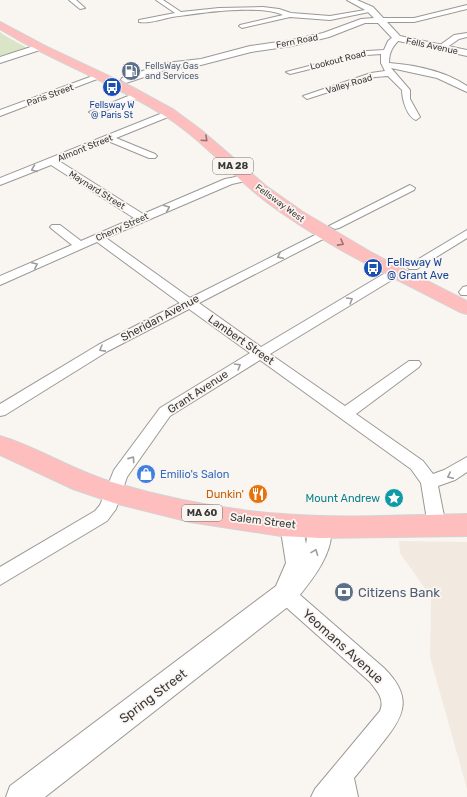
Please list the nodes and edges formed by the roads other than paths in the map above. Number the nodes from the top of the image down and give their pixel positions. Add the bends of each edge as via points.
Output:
1 (72, 0) edge
2 (159, 0) edge
3 (351, 0) edge
4 (467, 7) edge
5 (82, 8) dead end
6 (372, 11) junction
7 (178, 12) junction
8 (290, 14) junction
9 (0, 15) edge
10 (380, 20) junction
11 (141, 21) dead end
12 (0, 25) edge
13 (242, 26) dead end
14 (467, 35) edge
15 (397, 38) junction
16 (40, 47) junction
17 (440, 48) junction
18 (386, 52) junction
19 (467, 54) edge
20 (0, 60) edge
21 (386, 65) junction
22 (290, 72) dead end
23 (390, 73) junction
24 (101, 76) junction
25 (126, 80) junction
26 (467, 90) edge
27 (138, 95) junction
28 (307, 96) dead end
29 (93, 112) dead end
30 (0, 113) edge
31 (170, 113) junction
32 (416, 117) dead end
33 (108, 138) junction
34 (152, 156) dead end
35 (52, 161) junction
36 (246, 178) junction
37 (0, 182) edge
38 (410, 188) dead end
39 (142, 218) junction
40 (56, 227) dead end
41 (330, 230) junction
42 (467, 233) edge
43 (98, 238) junction
44 (80, 245) junction
45 (413, 266) junction
46 (396, 272) junction
47 (0, 282) edge
48 (466, 292) edge
49 (190, 303) junction
50 (467, 308) edge
51 (260, 353) junction
52 (414, 364) dead end
53 (0, 411) edge
54 (346, 413) junction
55 (0, 444) edge
56 (467, 463) edge
57 (429, 481) junction
58 (114, 493) junction
59 (291, 525) junction
60 (467, 525) edge
61 (437, 526) junction
62 (320, 527) junction
63 (0, 577) edge
64 (285, 594) junction
65 (344, 786) edge
66 (21, 797) edge
67 (323, 797) edge

1 - 5 street
2 - 7 street
3 - 6 street
4 - 10 street, Fern Road via 414,20
6 - 8 street via 330,18
6 - 10 street
7 - 8 street via 256,2 273,4
7 - 11 street
8 - 13 street
9 - 25 main road, Fellsway West / MA 28 via 29,34
10 - 15 street
10 - 25 street, Fern Road via 364,21 326,35 292,43 252,49 201,62 167,66
12 - 16 main road, Fellsway West / MA 28
14 - 17 street via 457,37
15 - 17 street, Fells Avenue
15 - 18 street
16 - 20 street
16 - 24 main road, Fellsway West / MA 28
17 - 19 street, Fells Avenue
18 - 21 street
18 - 22 street, Lookout Road via 367,53
21 - 23 street
21 - 26 street via 437,76
23 - 28 street, Valley Road via 374,75
23 - 32 street via 406,90 406,99
24 - 27 main road, Fellsway West / MA 28
24 - 30 street, Paris Street
25 - 41 main road, Fellsway West / MA 28 via 167,100 199,121
27 - 29 street
27 - 31 main road, Fellsway West / MA 28
31 - 33 street, Almont Street
31 -> 36 main road, Fellsway West / MA 28 via 195,131
33 - 34 street
33 - 35 street, Almont Street
35 -> 37 street, Almont Street
35 - 39 street, Maynard Street
39 -> 36 street, Cherry Street via 229,182
36 - 41 main road, Fellsway West / MA 28 via 273,199
38 - 41 street, Sheridan Avenue
39 - 43 street, Cherry Street
40 - 44 street
41 - 45 main road, Fellsway West / MA 28
41 -> 46 main road, Fellsway West / MA 28
41 -> 49 street, Sheridan Avenue
42 - 45 street
43 - 44 street, Cherry Street
43 - 49 street, Lambert Street
47 -> 44 street, Cherry Street
45 - 48 main road, Fellsway West / MA 28
46 - 50 main road, Fellsway West / MA 28
51 -> 46 street, Grant Avenue
49 - 51 street, Lambert Street
49 -> 53 street, Sheridan Avenue via 102,348
51 - 54 street, Lambert Street
58 -> 51 street, Grant Avenue via 120,475 165,412
52 - 54 street
54 - 57 street, Lambert Street via 410,459
55 - 58 main road, Salem Street / MA 60 via 52,469
56 -> 57 street via 445,478
57 - 61 street, Lambert Street
58 - 59 main road, Salem Street / MA 60 via 190,512
58 - 63 street, Grant Avenue via 107,509 100,516
59 - 62 main road, Salem Street / MA 60
59 - 64 street, Spring Street via 298,563
60 - 61 main road, Salem Street / MA 60
61 - 62 main road, Salem Street / MA 60
64 -> 62 street, Spring Street via 308,568 316,552
64 - 65 street, Yeomans Avenue via 378,675 390,690 393,704 391,715
64 - 66 street, Spring Street
65 - 67 street, Yeomans Avenue

